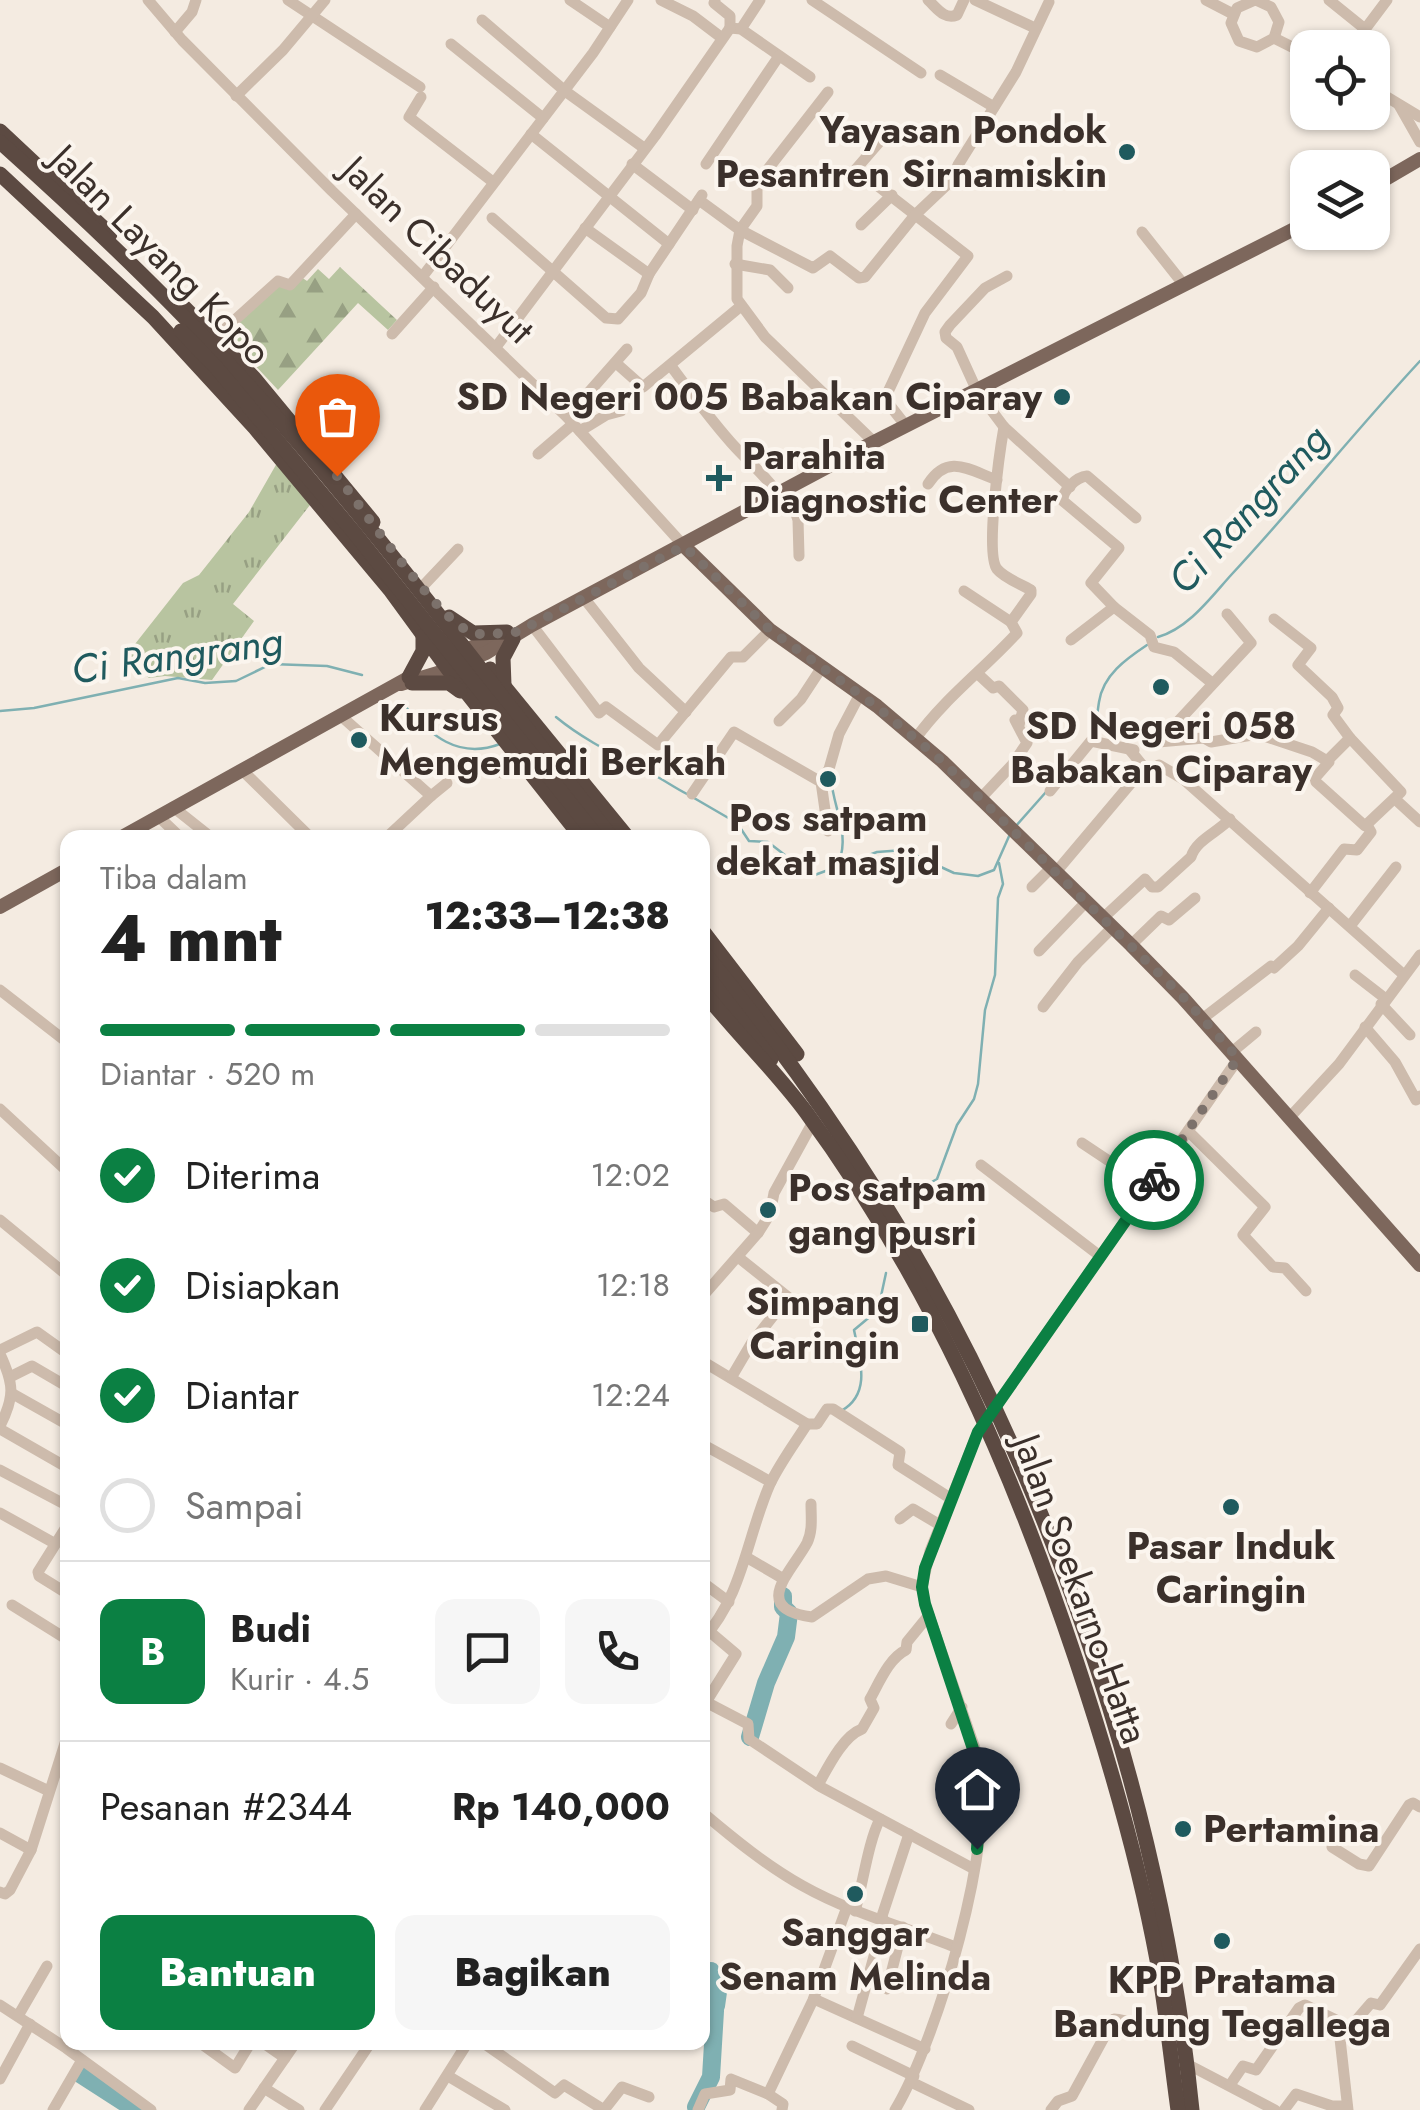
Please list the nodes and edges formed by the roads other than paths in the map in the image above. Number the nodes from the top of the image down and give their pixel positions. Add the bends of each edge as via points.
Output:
1 (196, 0) edge
2 (288, 0) edge
3 (324, 0) edge
4 (570, 0) edge
5 (628, 0) edge
6 (661, 0) edge
7 (760, 0) edge
8 (812, 0) edge
9 (928, 0) edge
10 (964, 0) edge
11 (976, 0) edge
12 (1206, 0) edge
13 (1256, 0) edge
14 (1329, 0) edge
15 (1387, 0) edge
16 (713, 1) edge
17 (1049, 2) edge
18 (154, 3) edge
19 (1233, 14) junction
20 (312, 16) junction
21 (482, 20) dead end
22 (610, 27) junction
23 (1035, 28) junction
24 (1365, 29) joint
25 (175, 32) junction
26 (731, 32) junction
27 (1274, 38) junction
28 (451, 44) dead end
29 (1290, 46) edge
30 (780, 56) junction
31 (921, 73) dead end
32 (940, 75) dead end
33 (810, 77) dead end
34 (564, 90) junction
35 (828, 92) dead end
36 (236, 96) junction
37 (1390, 97) edge
38 (1398, 101) junction
39 (994, 107) junction
40 (1420, 116) edge
41 (543, 118) junction
42 (0, 131) edge
43 (532, 134) junction
44 (882, 139) dead end
45 (0, 142) edge
46 (1420, 142) edge
47 (644, 148) junction
48 (0, 156) edge
49 (1420, 159) edge
50 (632, 164) junction
51 (706, 164) dead end
52 (0, 174) edge
53 (1390, 176) edge
54 (493, 182) junction
55 (608, 194) junction
56 (892, 196) junction
57 (698, 202) junction
58 (356, 214) junction
59 (914, 215) junction
60 (492, 218) dead end
61 (860, 225) dead end
62 (585, 228) junction
63 (740, 230) junction
64 (1290, 231) edge
65 (1142, 232) dead end
66 (669, 244) junction
67 (735, 264) junction
68 (552, 271) junction
69 (649, 274) junction
70 (423, 276) junction
71 (1007, 276) dead end
72 (1184, 285) junction
73 (434, 287) junction
74 (788, 288) dead end
75 (742, 307) junction
76 (392, 334) dead end
77 (216, 338) junction
78 (496, 347) junction
79 (628, 349) dead end
80 (616, 362) junction
81 (671, 366) junction
82 (976, 391) junction
83 (621, 411) dead end
84 (573, 424) junction
85 (906, 426) junction
86 (1004, 426) junction
87 (874, 442) junction
88 (538, 454) dead end
89 (997, 480) junction
90 (928, 484) dead end
91 (1070, 487) junction
92 (784, 492) junction
93 (1136, 518) dead end
94 (386, 538) junction
95 (684, 546) junction
96 (458, 548) dead end
97 (361, 555) junction
98 (799, 556) dead end
99 (422, 586) junction
100 (964, 592) dead end
101 (584, 598) junction
102 (1114, 606) junction
103 (1227, 614) dead end
104 (448, 616) junction
105 (1274, 619) dead end
106 (1014, 628) junction
107 (770, 630) junction
108 (422, 632) junction
109 (517, 632) junction
110 (1072, 640) dead end
111 (476, 652) junction
112 (444, 665) junction
113 (822, 668) junction
114 (978, 674) junction
115 (408, 682) junction
116 (1212, 683) junction
117 (506, 689) junction
118 (860, 694) junction
119 (478, 707) junction
120 (686, 712) junction
121 (341, 716) junction
122 (779, 721) dead end
123 (916, 738) junction
124 (1350, 738) junction
125 (1147, 743) junction
126 (1130, 750) junction
127 (518, 754) junction
128 (564, 758) junction
129 (1328, 760) junction
130 (242, 770) junction
131 (502, 773) dead end
132 (1137, 776) dead end
133 (538, 781) junction
134 (822, 782) junction
135 (447, 783) dead end
136 (1050, 791) dead end
137 (692, 794) dead end
138 (432, 796) junction
139 (980, 799) junction
140 (1395, 799) junction
141 (173, 808) junction
142 (158, 816) junction
143 (1230, 818) junction
144 (1420, 822) edge
145 (1367, 825) junction
146 (134, 830) edge
147 (173, 830) edge
148 (202, 830) edge
149 (303, 830) edge
150 (395, 830) edge
151 (576, 830) edge
152 (592, 830) edge
153 (606, 830) edge
154 (622, 830) edge
155 (828, 831) dead end
156 (1396, 867) dead end
157 (1054, 870) junction
158 (60, 873) edge
159 (1032, 887) dead end
160 (1310, 893) junction
161 (1196, 898) dead end
162 (1086, 902) junction
163 (0, 907) edge
164 (1329, 908) junction
165 (1108, 923) junction
166 (1350, 926) junction
167 (710, 940) edge
168 (1131, 945) junction
169 (1039, 951) dead end
170 (1420, 955) edge
171 (710, 961) edge
172 (1355, 974) dead end
173 (1404, 974) junction
174 (710, 978) edge
175 (0, 990) edge
176 (710, 999) edge
177 (1384, 1001) junction
178 (1042, 1006) dead end
179 (1202, 1019) junction
180 (1365, 1027) junction
181 (759, 1030) junction
182 (1256, 1032) dead end
183 (1410, 1035) dead end
184 (60, 1037) edge
185 (1235, 1055) junction
186 (1418, 1098) edge
187 (0, 1109) edge
188 (808, 1115) junction
189 (1290, 1117) junction
190 (1188, 1131) junction
191 (1082, 1143) dead end
192 (60, 1165) edge
193 (981, 1165) dead end
194 (1145, 1192) junction
195 (710, 1204) edge
196 (0, 1220) edge
197 (758, 1233) junction
198 (1414, 1248) edge
199 (1100, 1256) junction
200 (738, 1257) junction
201 (1420, 1265) edge
202 (60, 1269) edge
203 (710, 1288) edge
204 (1306, 1291) dead end
205 (940, 1303) junction
206 (60, 1348) edge
207 (0, 1352) edge
208 (710, 1366) edge
209 (10, 1378) junction
210 (731, 1378) junction
211 (60, 1382) edge
212 (13, 1394) junction
213 (990, 1415) junction
214 (60, 1421) edge
215 (807, 1424) junction
216 (0, 1428) edge
217 (710, 1448) edge
218 (60, 1463) edge
219 (0, 1470) edge
220 (771, 1482) junction
221 (950, 1498) junction
222 (60, 1502) edge
223 (811, 1504) dead end
224 (0, 1513) edge
225 (900, 1519) dead end
226 (940, 1525) junction
227 (60, 1535) edge
228 (54, 1543) junction
229 (746, 1557) junction
230 (782, 1578) junction
231 (922, 1587) junction
232 (710, 1588) edge
233 (60, 1589) edge
234 (729, 1602) junction
235 (12, 1605) dead end
236 (928, 1615) junction
237 (710, 1630) edge
238 (60, 1635) edge
239 (710, 1638) edge
240 (710, 1698) edge
241 (710, 1705) edge
242 (962, 1707) junction
243 (951, 1724) dead end
244 (60, 1758) edge
245 (0, 1768) edge
246 (818, 1785) junction
247 (49, 1791) junction
248 (1420, 1808) edge
249 (710, 1818) edge
250 (880, 1819) junction
251 (0, 1833) edge
252 (909, 1834) junction
253 (1332, 1846) dead end
254 (31, 1850) junction
255 (974, 1869) junction
256 (0, 1892) edge
257 (851, 1909) junction
258 (882, 1920) junction
259 (903, 1926) junction
260 (956, 1947) junction
261 (1420, 1948) edge
262 (47, 1966) dead end
263 (887, 1989) dead end
264 (814, 1999) junction
265 (0, 2006) edge
266 (18, 2016) junction
267 (857, 2018) junction
268 (30, 2024) junction
269 (1168, 2033) junction
270 (1340, 2039) junction
271 (60, 2041) edge
272 (852, 2046) dead end
273 (925, 2049) junction
274 (73, 2050) edge
275 (210, 2050) edge
276 (246, 2050) edge
277 (274, 2050) edge
278 (290, 2050) edge
279 (366, 2050) edge
280 (463, 2050) edge
281 (493, 2050) edge
282 (285, 2058) junction
283 (82, 2060) junction
284 (1187, 2064) junction
285 (448, 2076) junction
286 (0, 2079) edge
287 (912, 2079) junction
288 (1230, 2085) junction
289 (264, 2088) junction
290 (768, 2094) junction
291 (649, 2097) dead end
292 (1348, 2108) edge
293 (700, 2109) edge
294 (53, 2110) edge
295 (152, 2110) edge
296 (249, 2110) edge
297 (300, 2110) edge
298 (325, 2110) edge
299 (425, 2110) edge
300 (505, 2110) edge
301 (782, 2110) edge
302 (895, 2110) edge
303 (969, 2110) edge
304 (1052, 2110) edge
305 (1178, 2110) edge
306 (1192, 2110) edge
307 (1275, 2110) edge
308 (1284, 2110) edge

1 - 25 street
2 - 20 street
3 - 20 street
4 - 22 street
5 - 22 street
6 - 26 street
7 - 26 street
8 - 31 street
9 - 10 street via 952,17
11 - 23 street
12 - 19 street
13 - 19 street
13 - 27 street via 1276,14
14 - 24 street
15 - 24 street
16 - 26 street via 727,12
17 - 23 street
18 - 25 street, Jalan Cibaduyut
19 - 27 street via 1239,41 1257,47
20 - 36 street
20 - 54 street via 421,92 410,118
21 - 34 street
22 - 34 street
23 - 39 street
25 - 36 street, Jalan Cibaduyut
26 - 30 street
26 - 47 street
27 - 29 street
28 - 41 street
30 - 33 street
30 - 51 street
32 - 39 street
34 - 41 street
34 - 47 street
35 - 63 street via 756,183 758,206
36 - 58 street, Jalan Cibaduyut
37 - 38 street
38 - 40 street
38 - 46 street
39 - 59 street via 952,180
41 - 43 street
42 - 77 highway
43 - 54 street
43 - 55 street
44 - 56 street via 856,169
45 - 153 highway, Jalan Layang Kopo, bridge via 258,398
47 - 50 street
48 - 152 highway, Jalan Layang Kopo, bridge via 216,366
49 - 53 main road
50 - 55 street
50 - 57 street
52 - 97 highway via 160,324
54 - 70 street
55 - 62 street
55 - 66 street
56 - 59 street
56 - 61 street
57 - 63 street
57 - 66 street
58 - 70 street, Jalan Cibaduyut
58 - 77 street via 290,285 278,281
59 - 63 street via 862,278 831,256 813,268
59 - 85 street via 968,258 925,313 886,398
60 - 68 street
62 - 68 street
62 - 69 street
63 - 67 street
64 - 72 main road
65 - 72 street
66 - 69 street
67 - 74 street via 770,270
67 - 75 street
68 - 69 street via 613,320 634,302
68 - 78 street
70 - 73 street, Jalan Cibaduyut
71 - 82 street via 985,288 945,332
72 - 82 main road
73 - 76 street
73 - 78 street, Jalan Cibaduyut
75 - 81 street
75 - 87 street via 765,338
77 - 94 highway
78 - 84 street, Jalan Cibaduyut
79 - 80 street
80 - 81 street via 643,387
80 - 84 street
81 - 92 street via 737,450
82 - 85 main road
82 - 86 street
83 - 84 street
84 - 88 street
84 - 95 street, Jalan Cibaduyut
85 - 87 main road
86 - 89 street
86 - 91 street
87 - 92 main road
89 - 90 street via 954,464 937,470
89 - 106 street via 993,563 1032,591
91 - 93 street via 1087,476
91 - 102 street via 1062,501 1118,546 1090,583
92 - 95 main road
92 - 98 street via 798,520
94 - 97 highway via 382,559
94 - 99 highway
95 - 101 main road
95 - 107 main road
96 - 99 street
97 - 108 highway
99 - 104 highway
100 - 106 street
101 - 109 main road
101 - 120 street via 637,666
102 - 110 street
102 - 116 street
103 - 116 street via 1251,643
104 - 109 highway via 473,632
104 - 111 highway
105 - 124 street via 1311,648 1298,665 1338,706 1332,715
106 - 114 street
107 - 113 main road
107 - 120 street via 743,656 732,656
108 - 112 highway
108 - 115 highway via 423,650
109 - 111 main road
109 - 117 highway via 502,666
109 - 120 street via 599,712 606,707 660,746
111 - 112 main road
111 - 117 highway
112 - 115 main road
112 - 119 highway
113 - 118 main road
113 - 122 street
114 - 123 street via 954,690
114 - 139 street via 1023,710 1018,725 1027,746
115 - 119 highway via 449,684
115 - 121 main road
116 - 125 street via 1172,730
117 - 128 highway
118 - 123 main road
118 - 134 street
119 - 127 highway
121 - 130 main road
121 - 138 street
123 - 139 main road
124 - 129 street
124 - 140 street via 1401,791
125 - 126 street
125 - 129 street via 1258,734
126 - 136 street via 1090,741
126 - 143 street via 1146,771 1159,765
127 - 131 street
127 - 133 highway
128 - 133 highway via 541,755 534,767
128 - 154 highway
129 - 145 street via 1316,780
130 - 141 main road
130 - 149 street
132 - 157 street
133 - 151 highway
134 - 137 street via 734,732
134 - 155 street
135 - 138 street
138 - 150 street
139 - 157 main road
140 - 144 street
140 - 145 street
141 - 142 main road
141 - 148 street
142 - 146 main road
142 - 147 street
143 - 160 street
143 - 165 street via 1156,888 1145,879
145 - 160 street via 1371,832 1357,850 1344,850
156 - 166 street
157 - 159 street
157 - 162 main road
158 - 163 main road
160 - 164 street
161 - 168 street via 1169,920 1161,916
162 - 165 main road
162 - 169 street
164 - 166 street
164 - 179 street via 1284,960
165 - 168 main road
165 - 178 street
166 - 173 street
167 - 205 highway, Jalan Soekarno-Hatta via 778,1026 862,1154 933,1273
168 - 179 main road
170 - 173 street
171 - 181 highway
172 - 177 street
173 - 177 street
174 - 181 highway
175 - 184 street
176 - 188 highway, Jalan Soekarno-Hatta
177 - 180 street
177 - 183 street
179 - 185 main road
180 - 186 street
180 - 189 street
181 - 188 highway
181 - 205 highway, Jalan Soekarno-Hatta via 804,1082 880,1195
182 - 185 street
185 - 189 main road
185 - 190 street
187 - 192 street
188 - 197 street
188 - 213 highway, Jalan Soekarno-Hatta via 906,1266
189 - 198 main road
190 - 194 street
190 - 204 street via 1265,1207 1242,1235
191 - 194 street
193 - 199 street
194 - 199 street
195 - 197 street via 724,1204
196 - 202 street
197 - 200 street
198 - 201 main road
199 - 213 street
200 - 203 street
200 - 210 street via 788,1297
205 - 213 highway, Jalan Soekarno-Hatta
206 - 207 street via 37,1332
207 - 209 street
208 - 210 street
209 - 211 street via 32,1366
209 - 212 street
210 - 215 street
212 - 214 street
212 - 216 street
213 - 221 street
213 - 269 highway, Jalan Soekarno-Hatta via 1112,1769
213 - 284 highway, Jalan Soekarno-Hatta via 1067,1582 1123,1754 1164,1922
215 - 220 street
215 - 221 street via 833,1409 900,1452 898,1465
216 - 218 street
217 - 220 street
219 - 222 street
220 - 229 street
221 - 226 street
223 - 230 street via 809,1540
224 - 228 street
225 - 226 street via 913,1509
226 - 231 street
227 - 228 street
228 - 233 street via 38,1570
229 - 230 street
229 - 234 street
230 - 231 street via 778,1590 785,1607 808,1617 868,1579 886,1576
231 - 236 street
232 - 234 street
234 - 237 street
235 - 238 street
236 - 242 street
236 - 246 street via 878,1685 862,1729
239 - 240 street via 736,1654
241 - 246 street via 748,1724 751,1741
242 - 243 street
242 - 255 street via 982,1776
244 - 247 street
245 - 247 street
246 - 250 street
247 - 254 street
248 - 253 street via 1409,1805 1369,1866
249 - 257 street via 782,1874
250 - 252 street
250 - 257 street
251 - 254 street
252 - 255 street
252 - 258 street
254 - 256 street via 10,1890
255 - 260 street
257 - 258 street
257 - 264 street
258 - 259 street
258 - 267 street
259 - 260 street
259 - 263 street
260 - 273 street
261 - 270 street via 1380,2006 1371,2003
262 - 266 street
264 - 267 street
264 - 290 street
265 - 266 street
266 - 268 street
267 - 273 street
268 - 271 street
268 - 286 street
269 - 304 street via 1114,2018 1072,2096
269 - 305 highway, Jalan Soekarno-Hatta
270 - 288 street via 1336,2020 1303,2005 1256,2070 1243,2066
270 - 292 street
272 - 287 street
273 - 287 street
274 - 283 street
275 - 276 street via 235,2068
277 - 282 street
278 - 282 street
279 - 298 street
280 - 285 street
281 - 291 street via 554,2093 564,2085 604,2110 622,2087
282 - 289 street
283 - 294 street
283 - 295 street
284 - 288 street
284 - 306 highway, Jalan Soekarno-Hatta
285 - 299 street
285 - 300 street
287 - 302 street
287 - 303 street
288 - 307 street
289 - 296 street
289 - 297 street
290 - 293 street via 731,2079 730,2090 704,2094
290 - 301 street via 784,2104
292 - 308 street via 1296,2094

